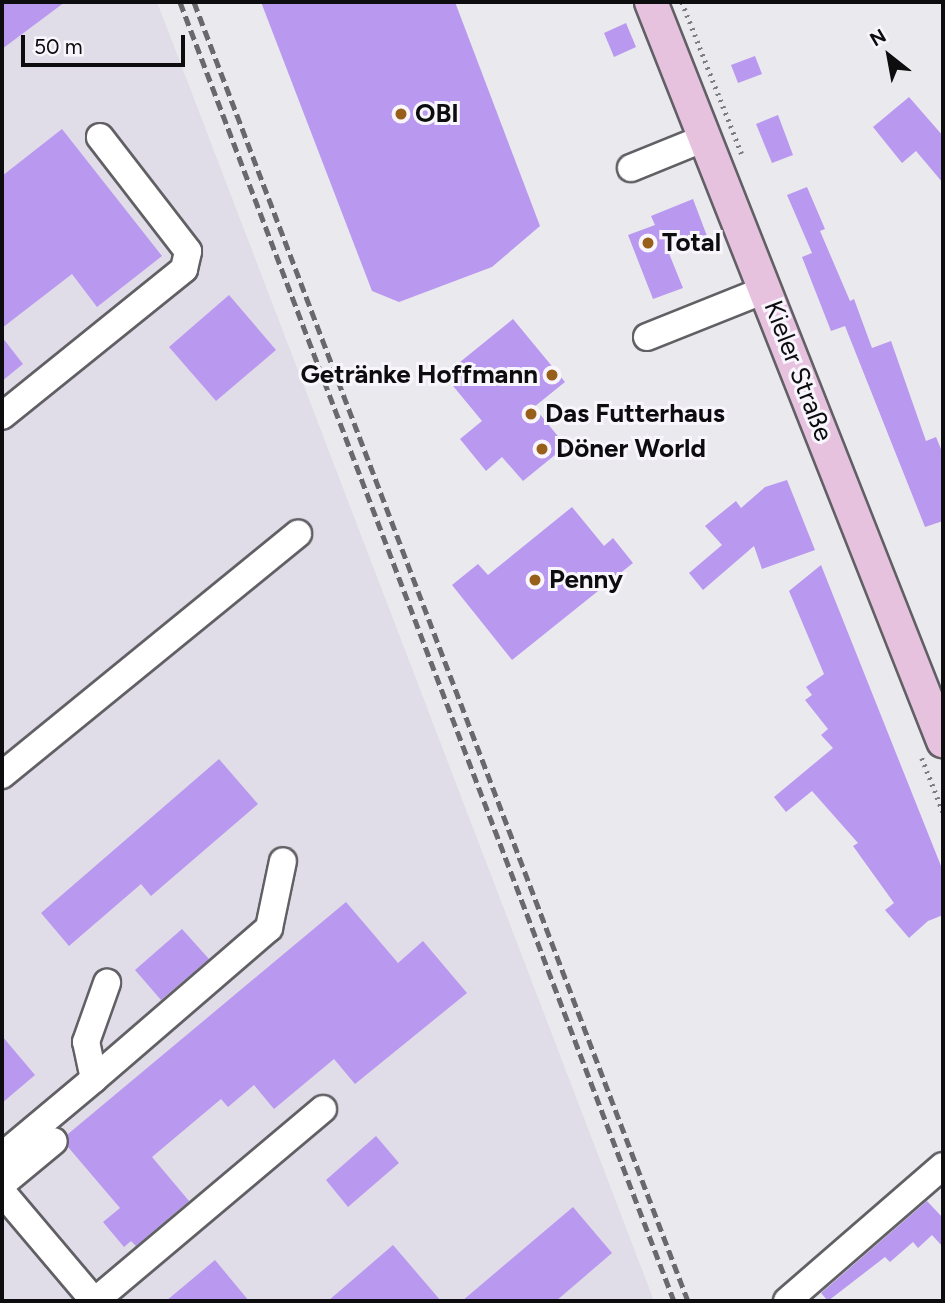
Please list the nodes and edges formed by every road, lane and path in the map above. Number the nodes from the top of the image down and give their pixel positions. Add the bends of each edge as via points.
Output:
1 (651, 2) edge
2 (100, 137) dead end
3 (705, 138) junction
4 (631, 168) dead end
5 (767, 289) junction
6 (647, 337) dead end
7 (2, 416) edge
8 (298, 534) dead end
9 (943, 741) edge
10 (2, 775) edge
11 (283, 861) dead end
12 (107, 983) dead end
13 (94, 1079) junction
14 (323, 1109) dead end
15 (54, 1140) dead end
16 (2, 1156) edge
17 (943, 1166) edge
18 (2, 1184) edge
19 (6, 1205) edge
20 (94, 1301) edge
21 (786, 1301) edge

1 - 3 main road, Kieler Straße
2 - 7 street via 188,251 184,269
3 - 4 street
3 - 5 main road, Kieler Straße
5 - 6 street
5 - 9 main road, Kieler Straße
8 - 10 street
11 - 13 street via 269,928
12 - 13 street via 86,1042
13 - 16 street
14 - 20 street
15 - 18 street
17 - 21 street
19 - 20 street

